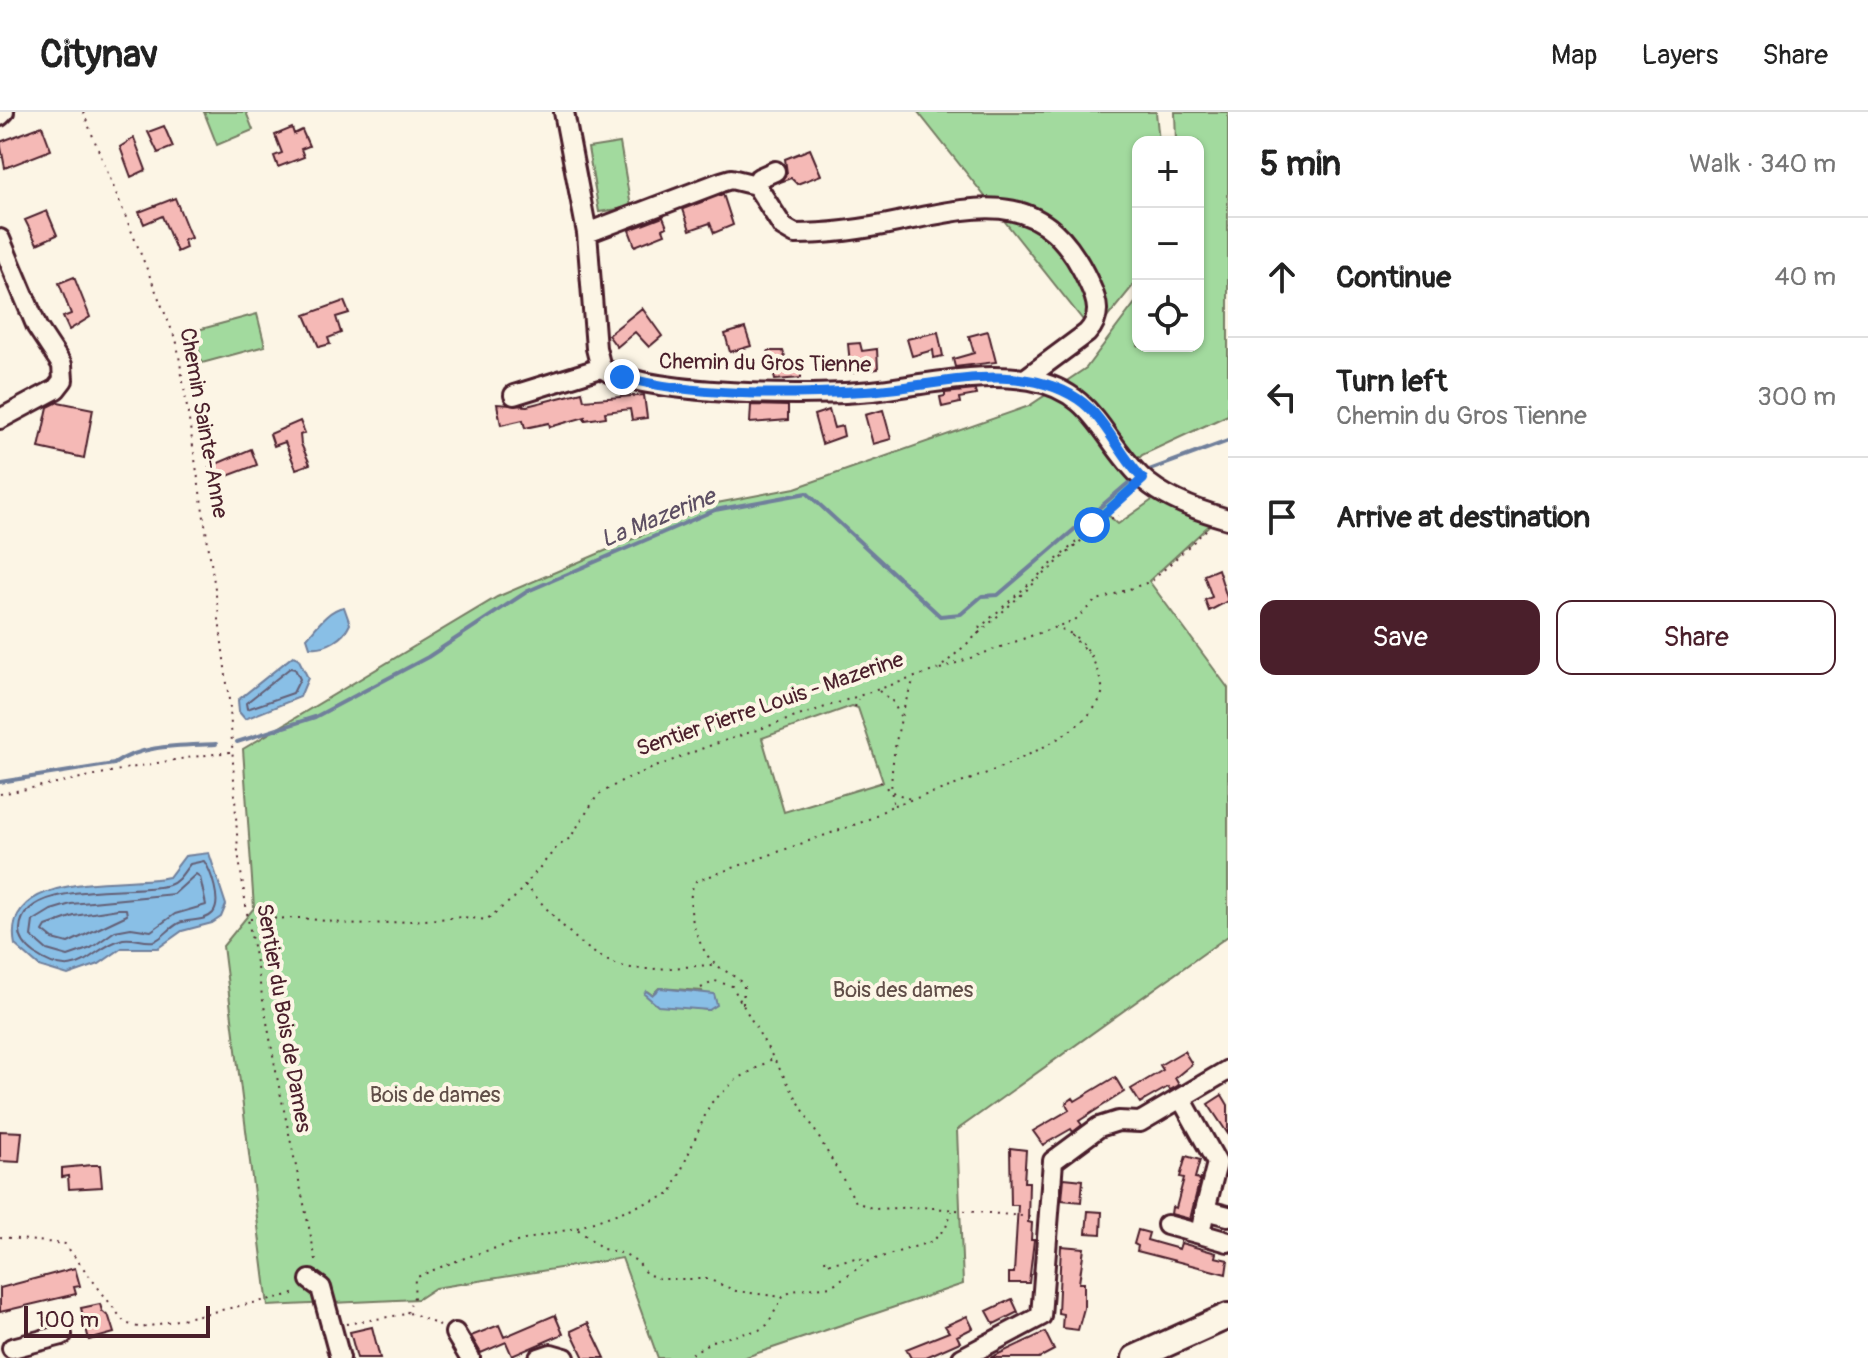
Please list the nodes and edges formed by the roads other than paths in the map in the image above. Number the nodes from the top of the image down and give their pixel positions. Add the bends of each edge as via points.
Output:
1 (564, 112) edge
2 (777, 176) dead end
3 (762, 191) junction
4 (587, 233) junction
5 (0, 239) edge
6 (601, 368) junction
7 (1025, 379) junction
8 (514, 395) dead end
9 (0, 419) edge
10 (1224, 518) edge
11 (1228, 1070) edge
12 (1181, 1098) junction
13 (1205, 1210) junction
14 (1228, 1216) edge
15 (1167, 1225) dead end
16 (1200, 1234) junction
17 (1228, 1242) edge
18 (315, 1284) road end
19 (1228, 1316) edge
20 (455, 1333) road end
21 (62, 1335) dead end
22 (12, 1348) dead end
23 (41, 1349) edge
24 (340, 1358) edge
25 (470, 1358) edge
26 (539, 1358) edge
27 (565, 1358) edge
28 (962, 1358) edge
29 (1135, 1358) edge

1 - 4 street
2 - 3 street via 759,178
3 - 4 street via 731,179
3 - 7 street via 783,227 795,234 993,207 1045,222 1072,252 1098,314 1087,333
4 - 6 street
5 - 9 street via 37,327 62,365 63,380
6 - 7 street, Chemin du Gros Tienne via 648,384 793,392
6 - 8 street
7 - 10 street, Chemin du Gros Tienne via 1060,389 1091,410 1149,485
11 - 12 street
12 - 13 street via 1217,1163
12 - 28 street via 1140,1122 1099,1127 1053,1161 1041,1316
13 - 14 street
13 - 16 street
15 - 16 street
16 - 17 street
18 - 24 street via 334,1326
19 - 29 main road
20 - 25 street
21 - 23 street
22 - 23 street
26 - 27 street

